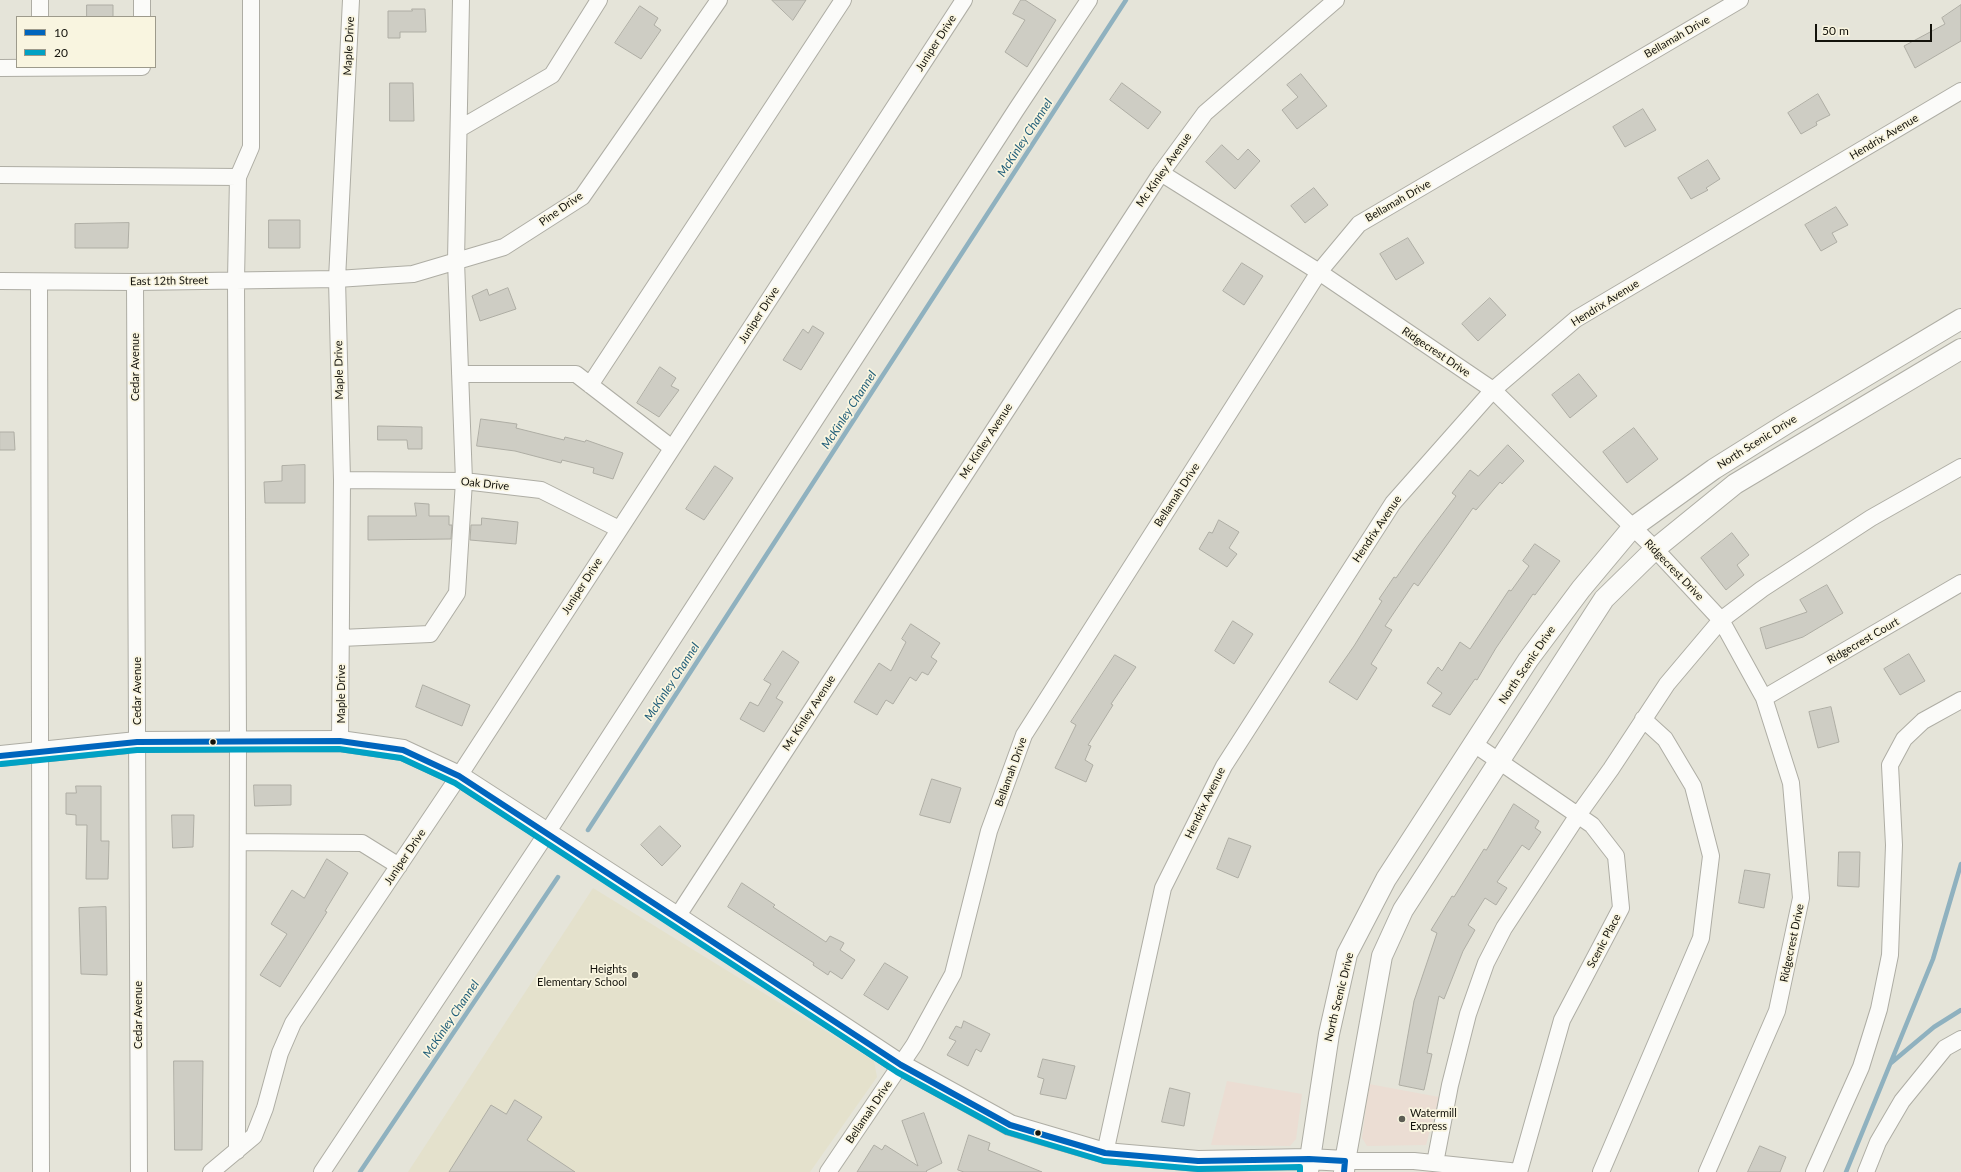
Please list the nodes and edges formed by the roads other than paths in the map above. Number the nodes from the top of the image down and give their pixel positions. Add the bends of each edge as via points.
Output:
1 (40, 0) edge
2 (142, 0) edge
3 (251, 0) edge
4 (351, 0) edge
5 (462, 0) edge
6 (599, 0) edge
7 (719, 0) edge
8 (842, 0) edge
9 (964, 0) edge
10 (1089, 0) edge
11 (1336, 0) edge
12 (1740, 0) edge
13 (40, 16) edge
14 (142, 16) edge
15 (0, 68) edge
16 (40, 68) edge
17 (1961, 91) edge
18 (459, 129) junction
19 (1160, 173) junction
20 (0, 174) edge
21 (238, 177) junction
22 (456, 261) junction
23 (1319, 272) junction
24 (337, 279) junction
25 (236, 280) junction
26 (0, 282) edge
27 (39, 282) junction
28 (135, 282) junction
29 (1961, 319) edge
30 (1961, 349) edge
31 (460, 374) junction
32 (590, 384) junction
33 (1493, 390) junction
34 (672, 448) junction
35 (1961, 467) edge
36 (342, 480) junction
37 (464, 481) junction
38 (1632, 528) junction
39 (619, 529) junction
40 (1655, 549) junction
41 (1961, 583) edge
42 (1721, 620) junction
43 (341, 638) junction
44 (1764, 698) junction
45 (1961, 700) edge
46 (1643, 719) junction
47 (340, 740) junction
48 (238, 741) junction
49 (137, 742) junction
50 (1474, 744) junction
51 (41, 752) junction
52 (0, 756) edge
53 (1499, 761) junction
54 (459, 776) junction
55 (1578, 815) junction
56 (547, 833) junction
57 (238, 842) junction
58 (399, 866) junction
59 (677, 917) junction
60 (1961, 1039) edge
61 (901, 1065) junction
62 (237, 1151) junction
63 (1105, 1153) junction
64 (1435, 1163) junction
65 (1181, 1166) edge
66 (1309, 1166) edge
67 (1345, 1166) edge
68 (41, 1172) edge
69 (139, 1172) edge
70 (211, 1172) edge
71 (322, 1172) edge
72 (828, 1172) edge
73 (1519, 1172) edge
74 (1601, 1172) edge
75 (1707, 1172) edge
76 (1814, 1172) edge
77 (1866, 1172) edge

1 - 13 street
2 - 14 street
3 - 21 street via 251,147
4 - 24 street, Maple Drive
5 - 18 street
6 - 18 street via 552,75
7 - 22 street, Pine Drive via 582,197 504,247
8 - 32 street
9 - 34 street, Juniper Drive
10 - 56 street
11 - 19 street, Mc Kinley Avenue via 1206,113
12 - 23 street, Bellamah Drive via 1359,224
15 - 16 street
17 - 33 street, Hendrix Avenue via 1576,319
18 - 22 street
19 - 23 street, Ridgecrest Drive
19 - 59 street, Mc Kinley Avenue
20 - 21 street
21 - 25 street
22 - 24 street, Pine Drive via 413,274
22 - 31 street
23 - 33 street, Ridgecrest Drive
23 - 61 street, Bellamah Drive via 1024,735 989,831 953,974
24 - 25 street, East 12th Street
24 - 36 street, Maple Drive
25 - 28 street, East 12th Street
25 - 48 street
26 - 27 street, East 12th Street
27 - 28 street, East 12th Street
27 - 51 street
28 - 49 street, Cedar Avenue
29 - 38 main road, North Scenic Drive via 1714,469
30 - 40 main road via 1735,484
31 - 32 street via 576,374
31 - 37 street
32 - 34 street
33 - 38 street, Ridgecrest Drive
33 - 63 street, Hendrix Avenue via 1393,503 1224,766 1163,888
34 - 39 street, Juniper Drive
35 - 42 street via 1817,551 1762,588
36 - 37 street, Oak Drive
36 - 43 street, Maple Drive
37 - 39 street, Oak Drive via 541,490
37 - 43 street via 457,593 430,634
38 - 40 street, Ridgecrest Drive
38 - 50 main road, North Scenic Drive via 1581,588 1528,660
39 - 54 street, Juniper Drive
40 - 42 street, Ridgecrest Drive
40 - 53 main road via 1604,599
41 - 44 street, Ridgecrest Court
42 - 44 street, Ridgecrest Drive
42 - 46 street via 1667,684
43 - 47 street, Maple Drive
44 - 75 street, Ridgecrest Drive via 1791,783 1801,898 1777,1012
45 - 76 street via 1923,721 1904,739 1890,765 1894,845 1890,955 1861,1067
46 - 55 street
46 - 74 street via 1665,739 1693,786 1711,856 1701,938
47 - 48 main road
47 - 54 main road via 403,750
48 - 49 main road
48 - 57 street
49 - 51 main road
49 - 69 street, Cedar Avenue
50 - 53 street, Scenic Place
50 - 66 main road, North Scenic Drive via 1386,879 1347,954 1329,1034
51 - 52 main road
51 - 68 street
53 - 55 street, Scenic Place
53 - 67 main road via 1403,910 1382,956
54 - 56 main road
54 - 58 street, Juniper Drive
55 - 64 street via 1504,928 1486,963 1466,1021
55 - 73 street, Scenic Place via 1592,825 1616,856 1621,908 1562,1020
56 - 59 main road
56 - 71 street
57 - 58 street via 362,843
57 - 62 street
58 - 62 street, Juniper Drive via 293,1023 280,1053 265,1108 254,1136
59 - 61 main road
60 - 77 street via 1945,1048 1902,1101 1878,1142
61 - 63 main road via 1010,1125
61 - 72 street, Bellamah Drive
62 - 70 street, Juniper Drive
63 - 65 main road
64 - 67 street via 1414,1161
64 - 73 street
65 - 66 main road via 1198,1161
66 - 67 main road

